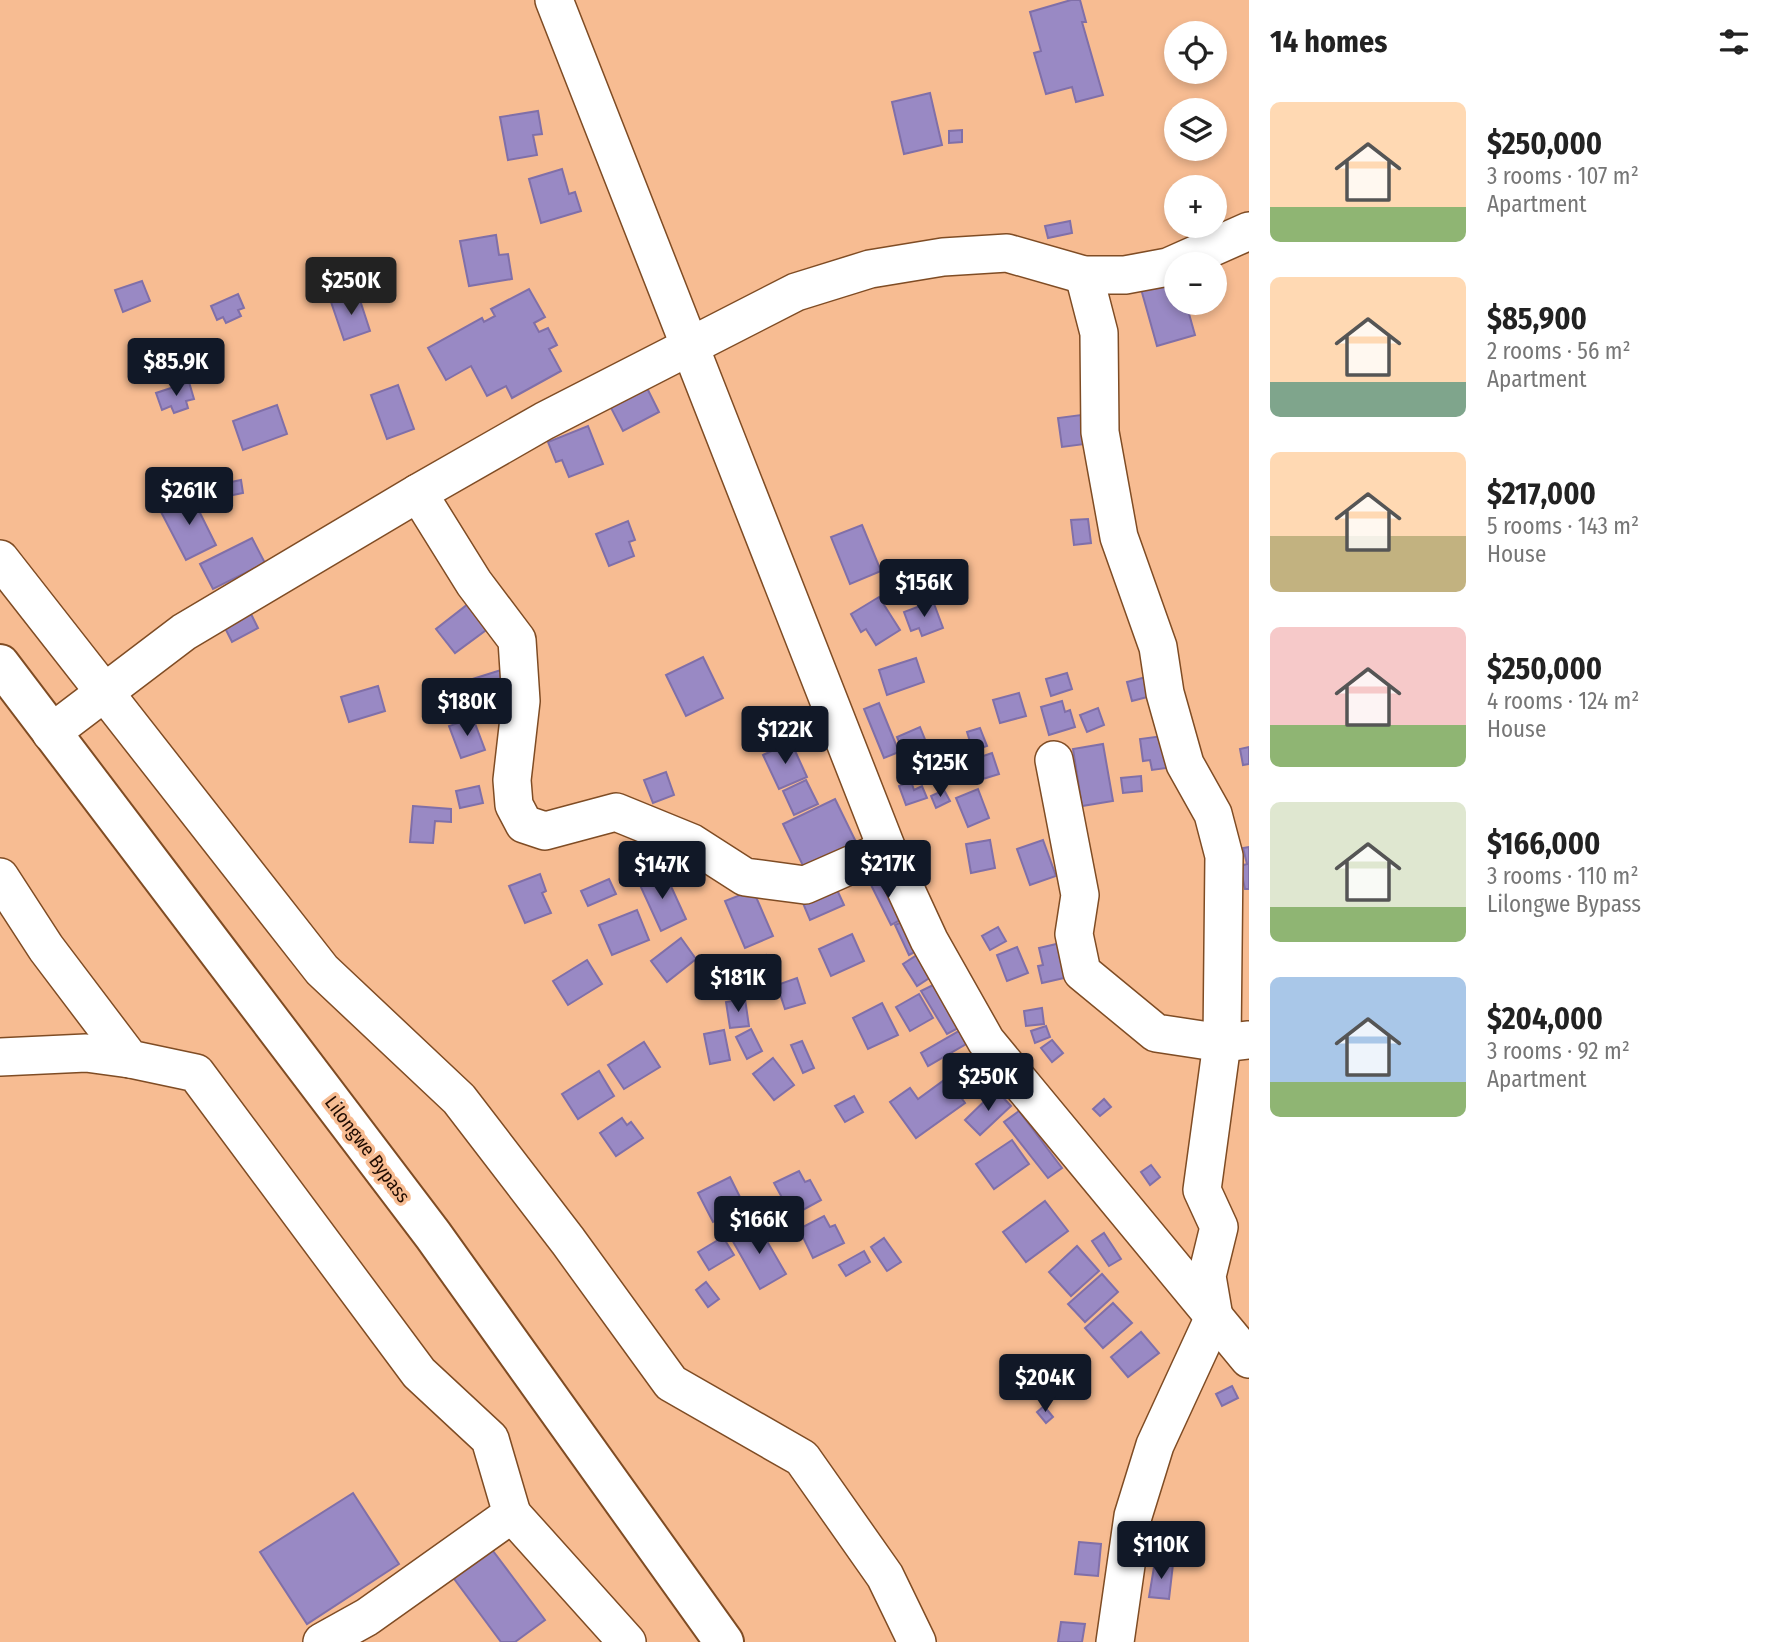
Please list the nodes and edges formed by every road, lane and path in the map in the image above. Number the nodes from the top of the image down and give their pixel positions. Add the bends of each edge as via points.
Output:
1 (554, 0) edge
2 (1249, 230) edge
3 (1084, 275) junction
4 (691, 346) junction
5 (418, 493) junction
6 (0, 559) edge
7 (0, 664) edge
8 (104, 694) junction
9 (51, 733) junction
10 (1054, 760) dead end
11 (887, 849) junction
12 (0, 877) edge
13 (1236, 1042) edge
14 (0, 1057) edge
15 (130, 1059) junction
16 (1214, 1317) junction
17 (1249, 1359) edge
18 (512, 1514) junction
19 (322, 1642) edge
20 (627, 1642) edge
21 (724, 1642) edge
22 (917, 1642) edge
23 (1115, 1642) edge

1 - 4 street
2 - 3 street via 1168,267 1125,275
3 - 4 street via 1007,253 870,269 796,292
3 - 13 street via 1099,333 1100,432 1119,537 1158,647 1165,693 1185,764 1213,814 1224,856
4 - 5 street via 544,421
4 - 11 street
5 - 8 street via 184,632
5 - 11 street via 474,583 517,640 521,701 512,780 514,805 524,824 545,831 616,813 692,843 745,877 805,885
6 - 8 street
7 - 9 main road, Lilongwe Bypass
8 - 9 street
8 - 22 street via 321,970 459,1099 671,1383 802,1458 885,1576
9 - 21 main road, Lilongwe Bypass via 433,1234
10 - 13 street via 1080,895 1074,934 1082,972 1156,1033
11 - 16 street via 929,940 986,1041
12 - 15 street via 46,948
13 - 16 street via 1202,1190 1219,1227 1207,1276
14 - 15 street via 86,1054
15 - 18 street via 196,1073 419,1373 489,1438
16 - 17 street
16 - 23 street via 1155,1445 1133,1516
18 - 19 street via 367,1617
18 - 20 street

